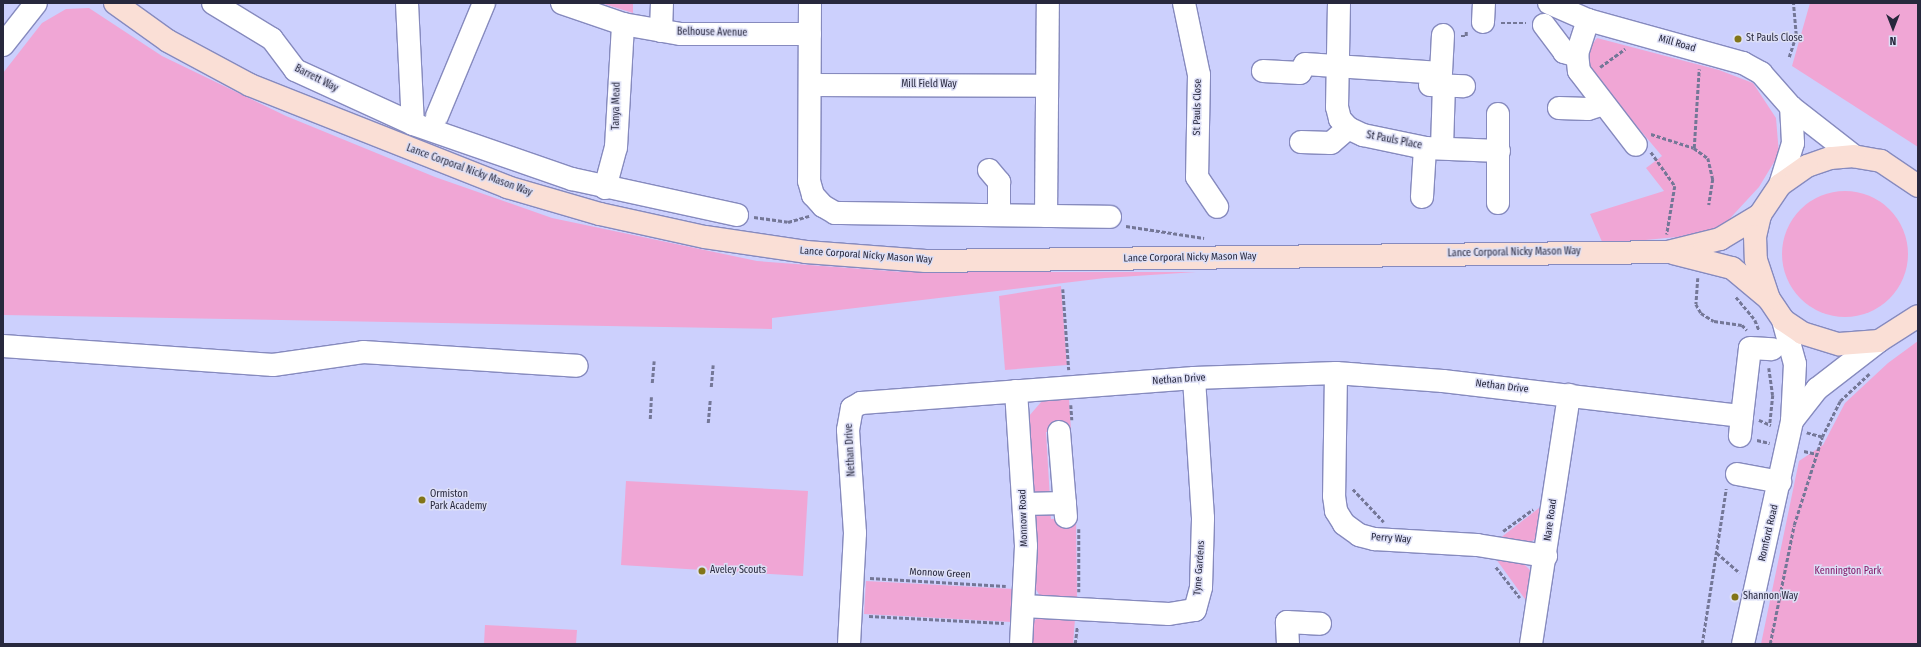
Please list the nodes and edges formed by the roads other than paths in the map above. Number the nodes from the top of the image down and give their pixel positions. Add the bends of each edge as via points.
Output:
1 (36, 3) edge
2 (115, 3) edge
3 (213, 3) edge
4 (406, 3) edge
5 (484, 3) edge
6 (562, 3) edge
7 (662, 3) edge
8 (810, 3) edge
9 (1048, 3) edge
10 (1184, 3) edge
11 (1339, 3) edge
12 (1549, 3) edge
13 (1588, 20) junction
14 (623, 24) junction
15 (1544, 25) dead end
16 (661, 31) junction
17 (810, 34) junction
18 (1443, 35) dead end
19 (3, 45) edge
20 (1577, 56) junction
21 (1337, 66) junction
22 (1263, 71) dead end
23 (810, 85) junction
24 (1047, 86) junction
25 (1444, 86) dead end
26 (1603, 104) junction
27 (1791, 107) junction
28 (1559, 108) dead end
29 (1498, 114) dead end
30 (437, 116) dead end
31 (413, 124) junction
32 (1348, 128) junction
33 (1639, 138) road end
34 (1301, 142) dead end
35 (1434, 148) junction
36 (1499, 151) junction
37 (1854, 156) junction
38 (989, 170) dead end
39 (1780, 185) junction
40 (1918, 186) edge
41 (605, 188) junction
42 (1422, 197) dead end
43 (1498, 203) dead end
44 (1217, 208) dead end
45 (737, 215) road end
46 (999, 215) junction
47 (1760, 215) junction
48 (1046, 216) junction
49 (1110, 217) dead end
50 (1668, 252) junction
51 (1769, 299) junction
52 (1917, 317) edge
53 (1783, 320) junction
54 (1879, 341) junction
55 (3, 346) edge
56 (1762, 348) road end
57 (578, 366) dead end
58 (1336, 373) junction
59 (1194, 378) junction
60 (1016, 391) junction
61 (1569, 395) junction
62 (1792, 421) junction
63 (1059, 432) dead end
64 (1732, 480) road end
65 (1780, 482) junction
66 (1024, 504) junction
67 (1546, 556) junction
68 (1023, 615) edge
69 (1320, 624) dead end
70 (849, 644) edge
71 (1288, 644) edge
72 (1530, 644) edge
73 (1743, 644) edge

1 - 19 street
2 - 50 main road, Lance Corporal Nicky Mason Way via 168,41 250,85 391,142 507,187 600,214 712,238 806,252 926,261
3 - 31 street, Barrett Way via 272,39 295,70
4 - 31 street
5 - 30 street
6 - 14 street, Belhouse Avenue
7 - 16 street
8 - 17 street
9 - 24 street
10 - 44 street, St Pauls Close via 1199,75 1197,176
11 - 21 street
12 - 13 street, Mill Road
13 - 20 street
13 - 27 street, Mill Road via 1744,63 1761,73
14 - 16 street, Belhouse Avenue
14 - 41 street, Tanya Mead via 619,47 616,141
15 - 20 street via 1564,52
16 - 17 street, Belhouse Avenue via 681,34
17 - 23 street
18 - 21 street via 1441,73
20 - 26 street via 1579,71
21 - 22 street via 1305,64 1300,73
21 - 32 street via 1337,107 1340,119
23 - 24 street, Mill Field Way
23 - 46 street via 809,181 813,195 823,206 835,213
24 - 48 street
25 - 35 street
26 - 28 street via 1588,109
26 - 33 street
27 - 37 street, Mill Road
27 - 39 street via 1793,144
29 - 36 street
31 - 41 street, Barrett Way via 506,158
32 - 34 street via 1331,144
32 - 35 street, St Pauls Place via 1363,135
35 - 36 street, St Pauls Place
35 - 42 street
36 - 43 street
37 - 39 main road via 1830,158 1807,166
37 - 40 main road via 1881,161
38 - 46 street via 999,182
39 - 47 main road
41 - 45 street, Barrett Way
46 - 48 street
47 - 50 main road, Lance Corporal Nicky Mason Way via 1720,239
47 - 51 main road via 1755,236 1756,260
48 - 49 street
50 - 51 main road, Lance Corporal Nicky Mason Way via 1726,266
51 - 53 main road
52 - 54 main road
53 - 54 main road via 1822,341 1839,344
53 - 62 street, Romford Road via 1795,364
54 - 62 street, Romford Road via 1817,389
55 - 57 street via 273,365 363,352
56 - 61 street, Nethan Drive via 1741,426
58 - 59 street, Nethan Drive
58 - 61 street, Nethan Drive via 1443,381
58 - 67 street, Perry Way via 1336,511 1344,524 1358,535 1481,546
59 - 60 street, Nethan Drive
59 - 68 street, Tyne Gardens via 1203,518 1201,587 1195,610 1170,614
60 - 66 street, Monnow Road
60 - 70 street, Nethan Drive via 861,403 852,408 848,430 855,578
61 - 67 street, Nare Road
62 - 65 street, Romford Road
63 - 66 street via 1065,510
64 - 65 street
65 - 73 street, Romford Road
66 - 68 street, Monnow Road
67 - 72 street, Nare Road
69 - 71 street via 1287,622

